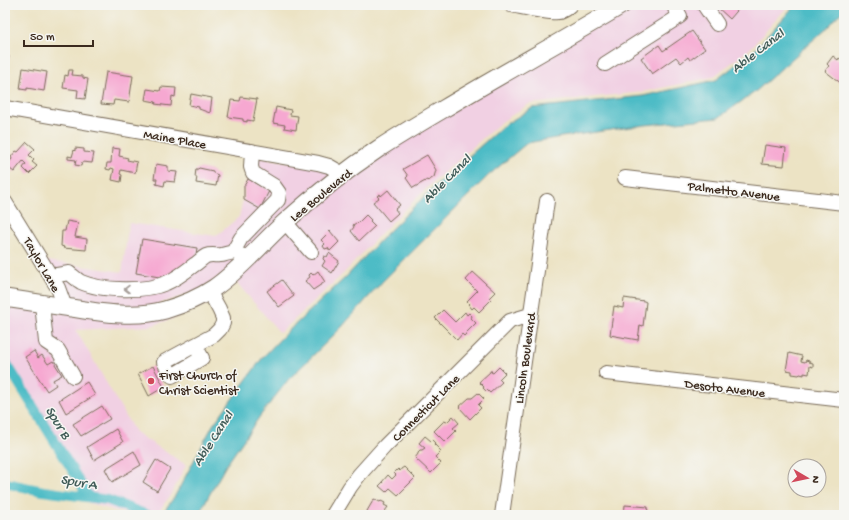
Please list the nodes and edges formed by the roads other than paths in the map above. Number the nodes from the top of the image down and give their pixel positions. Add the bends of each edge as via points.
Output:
1 (511, 5) edge
2 (622, 5) edge
3 (673, 5) edge
4 (704, 5) edge
5 (569, 7) edge
6 (717, 24) dead end
7 (605, 64) dead end
8 (5, 108) edge
9 (252, 151) junction
10 (343, 174) junction
11 (624, 178) dead end
12 (547, 201) dead end
13 (5, 202) edge
14 (844, 203) edge
15 (285, 222) junction
16 (311, 252) dead end
17 (240, 255) junction
18 (51, 276) junction
19 (209, 291) junction
20 (5, 298) edge
21 (42, 304) junction
22 (65, 307) junction
23 (530, 315) junction
24 (195, 345) dead end
25 (606, 373) dead end
26 (73, 376) dead end
27 (844, 400) edge
28 (333, 515) edge
29 (502, 515) edge

1 - 5 street via 552,12
2 - 10 main road, Lee Boulevard via 416,125
3 - 7 street via 680,16
4 - 6 street
8 - 9 street, Maine Place
9 - 10 street, Maine Place via 318,163
9 - 17 street via 253,173 274,186 279,193 278,200 241,238
10 - 15 main road, Lee Boulevard
11 - 14 street, Palmetto Avenue
12 - 23 street, Lincoln Boulevard
13 - 18 street, Taylor Lane
15 - 16 street
15 - 17 main road, Lee Boulevard
17 -> 18 street via 206,256 165,284 150,288 98,287 81,282 69,273
17 - 19 main road, Lee Boulevard via 223,281
18 - 22 street, Taylor Lane
19 - 22 main road, Lee Boulevard via 166,309 144,314 98,313
19 - 24 street via 223,318 223,323 214,335
20 - 21 main road, Lee Boulevard
21 - 22 main road, Lee Boulevard
21 - 26 street, Taylor Lane via 46,342 58,350
23 - 28 street, Connecticut Lane via 510,321 385,446 359,475
23 - 29 street, Lincoln Boulevard
25 - 27 street, Desoto Avenue

